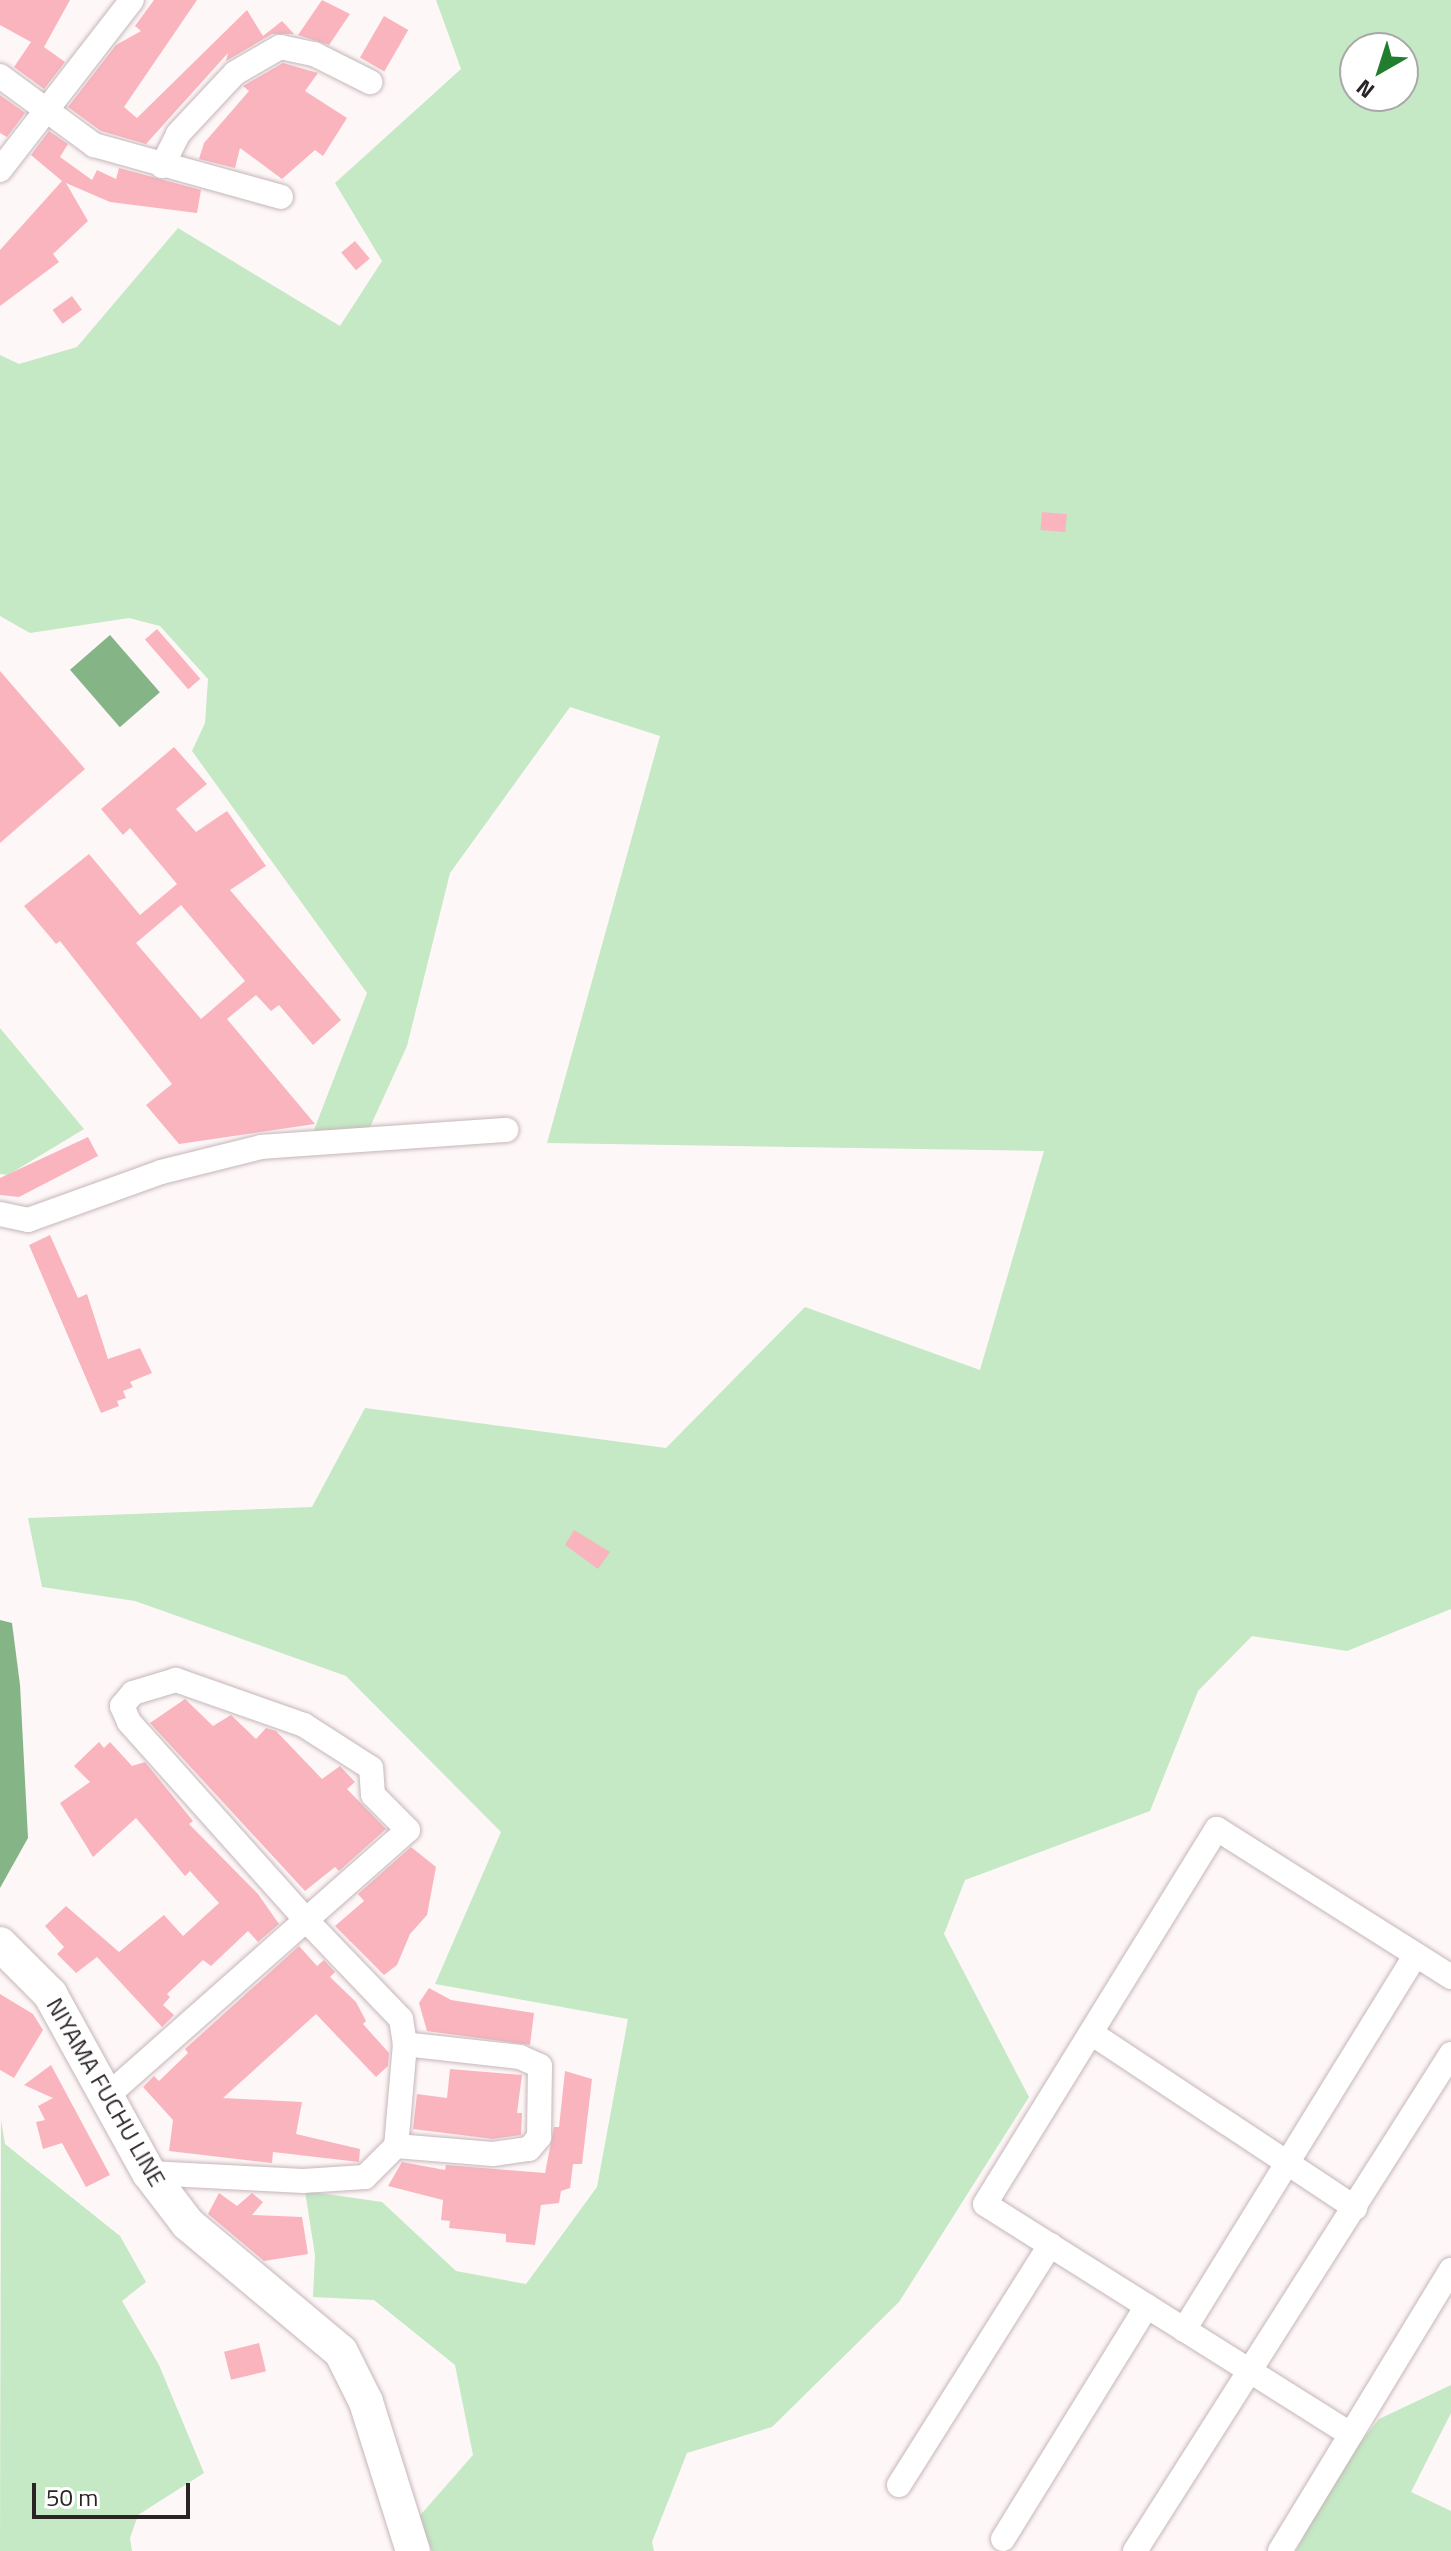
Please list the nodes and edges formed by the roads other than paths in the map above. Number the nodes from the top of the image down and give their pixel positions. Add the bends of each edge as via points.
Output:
1 (132, 0) edge
2 (0, 76) edge
3 (370, 82) dead end
4 (49, 110) junction
5 (162, 166) junction
6 (0, 170) edge
7 (281, 197) dead end
8 (506, 1130) dead end
9 (0, 1214) edge
10 (306, 1920) junction
11 (0, 1944) edge
12 (1416, 1955) junction
13 (1451, 1977) edge
14 (1091, 2033) junction
15 (405, 2044) junction
16 (1451, 2054) edge
17 (107, 2096) junction
18 (396, 2146) junction
19 (1287, 2163) junction
20 (149, 2173) junction
21 (1355, 2208) junction
22 (1050, 2245) junction
23 (1451, 2270) edge
24 (1147, 2306) junction
25 (1184, 2330) junction
26 (1252, 2372) junction
27 (1350, 2434) junction
28 (899, 2485) dead end
29 (1003, 2539) dead end
30 (413, 2551) edge
31 (1135, 2551) edge
32 (1280, 2551) edge

1 - 4 street
2 - 4 street
3 - 5 street via 314,54 280,47 235,73 178,134
4 - 5 street via 94,145
4 - 6 street
5 - 7 street
8 - 9 street via 261,1147 161,1172 28,1220
10 - 10 street via 408,1830 373,1795 371,1768 304,1725 176,1680 133,1693 122,1706 129,1722
10 - 15 street via 401,2019
10 - 17 street
11 - 17 main road, NIYAMA FUCHU LINE via 50,1994
12 - 13 street
12 - 14 street via 1217,1829
12 - 19 street
14 - 19 street
14 - 22 street via 985,2204
15 - 18 street
15 - 18 street via 520,2057 540,2066 539,2137 529,2149 493,2154
16 - 21 street
17 - 20 main road, NIYAMA FUCHU LINE
18 - 20 street via 365,2177 303,2181
19 - 21 street
19 - 25 street
20 - 30 main road, NIYAMA FUCHU LINE via 215,2250 341,2352 366,2402
21 - 26 street
22 - 24 street
22 - 28 street
23 - 27 street
24 - 25 street
24 - 29 street
25 - 26 street
26 - 27 street
26 - 31 street
27 - 32 street

